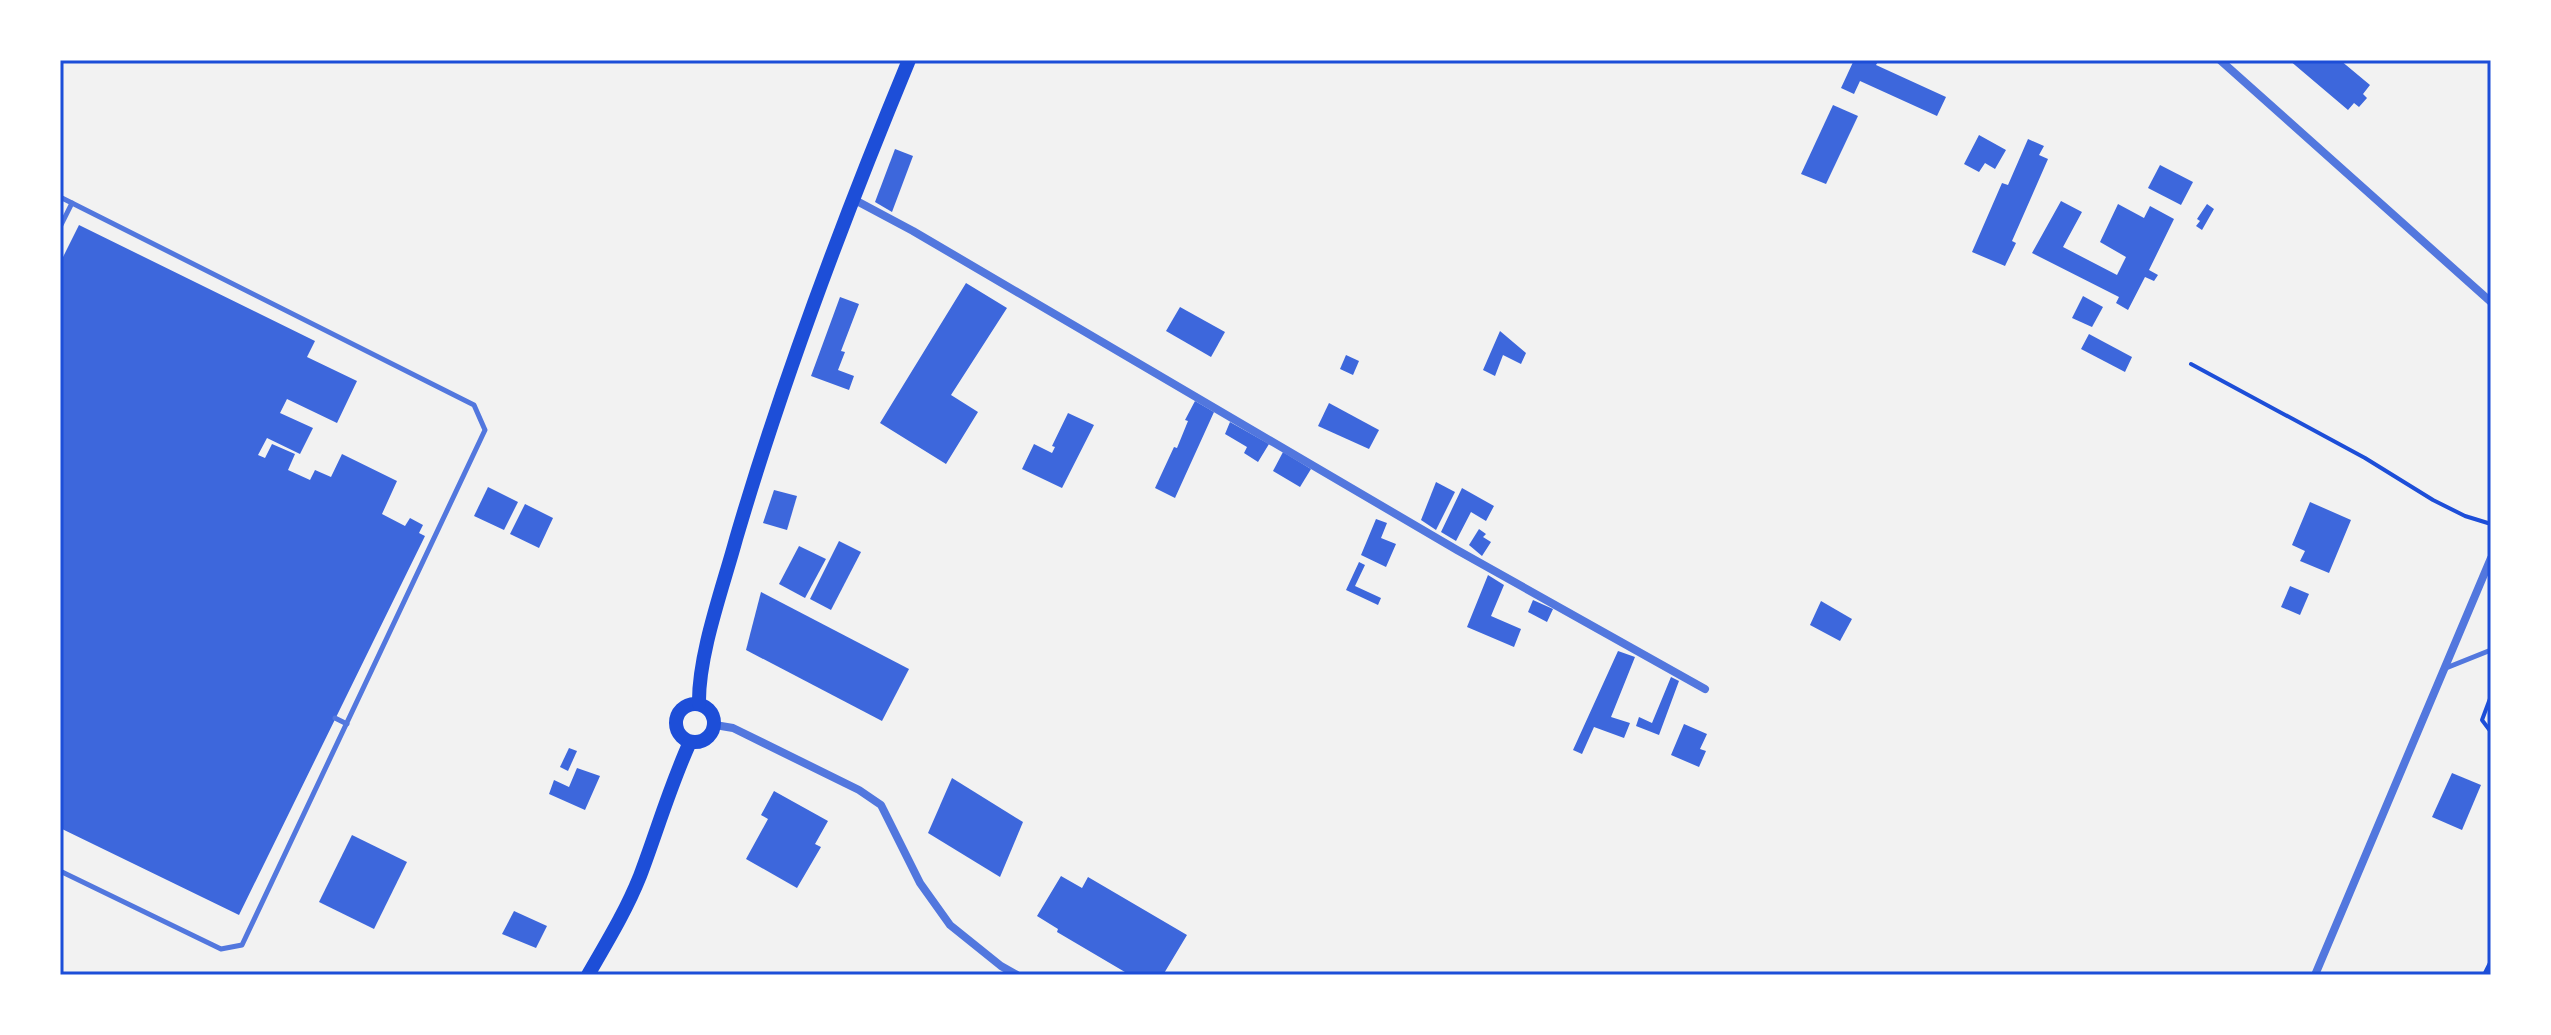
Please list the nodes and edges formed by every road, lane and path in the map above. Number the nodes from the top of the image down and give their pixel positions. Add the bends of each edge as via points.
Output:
1 (909, 60) edge
2 (2220, 60) edge
3 (60, 197) edge
4 (851, 199) junction
5 (72, 203) junction
6 (60, 227) edge
7 (2491, 302) edge
8 (2191, 364) dead end
9 (2491, 524) edge
10 (2491, 558) edge
11 (2491, 650) edge
12 (2445, 669) junction
13 (1705, 689) dead end
14 (2491, 696) edge
15 (699, 704) junction
16 (335, 718) dead end
17 (347, 724) junction
18 (715, 725) junction
19 (2491, 732) edge
20 (690, 742) junction
21 (60, 871) edge
22 (2491, 961) edge
23 (588, 975) edge
24 (1017, 975) edge
25 (2315, 975) edge
26 (2484, 975) edge

1 - 4 main road
2 - 7 street
3 - 5 lane
4 - 13 street
4 - 15 main road via 751,487 706,651
5 - 6 lane
5 - 17 lane via 474,405 485,430
8 - 9 path via 2433,500
10 - 12 street
11 - 12 lane
12 - 25 street
14 - 19 path via 2482,720
15 - 18 main road via 712,712
15 - 20 main road via 685,706 676,718 678,733
16 - 17 lane
17 - 21 lane via 242,945 221,949
18 - 20 main road via 705,740
18 - 24 street via 733,728 881,805 920,883 950,925
20 - 23 main road via 623,916
22 - 26 path

